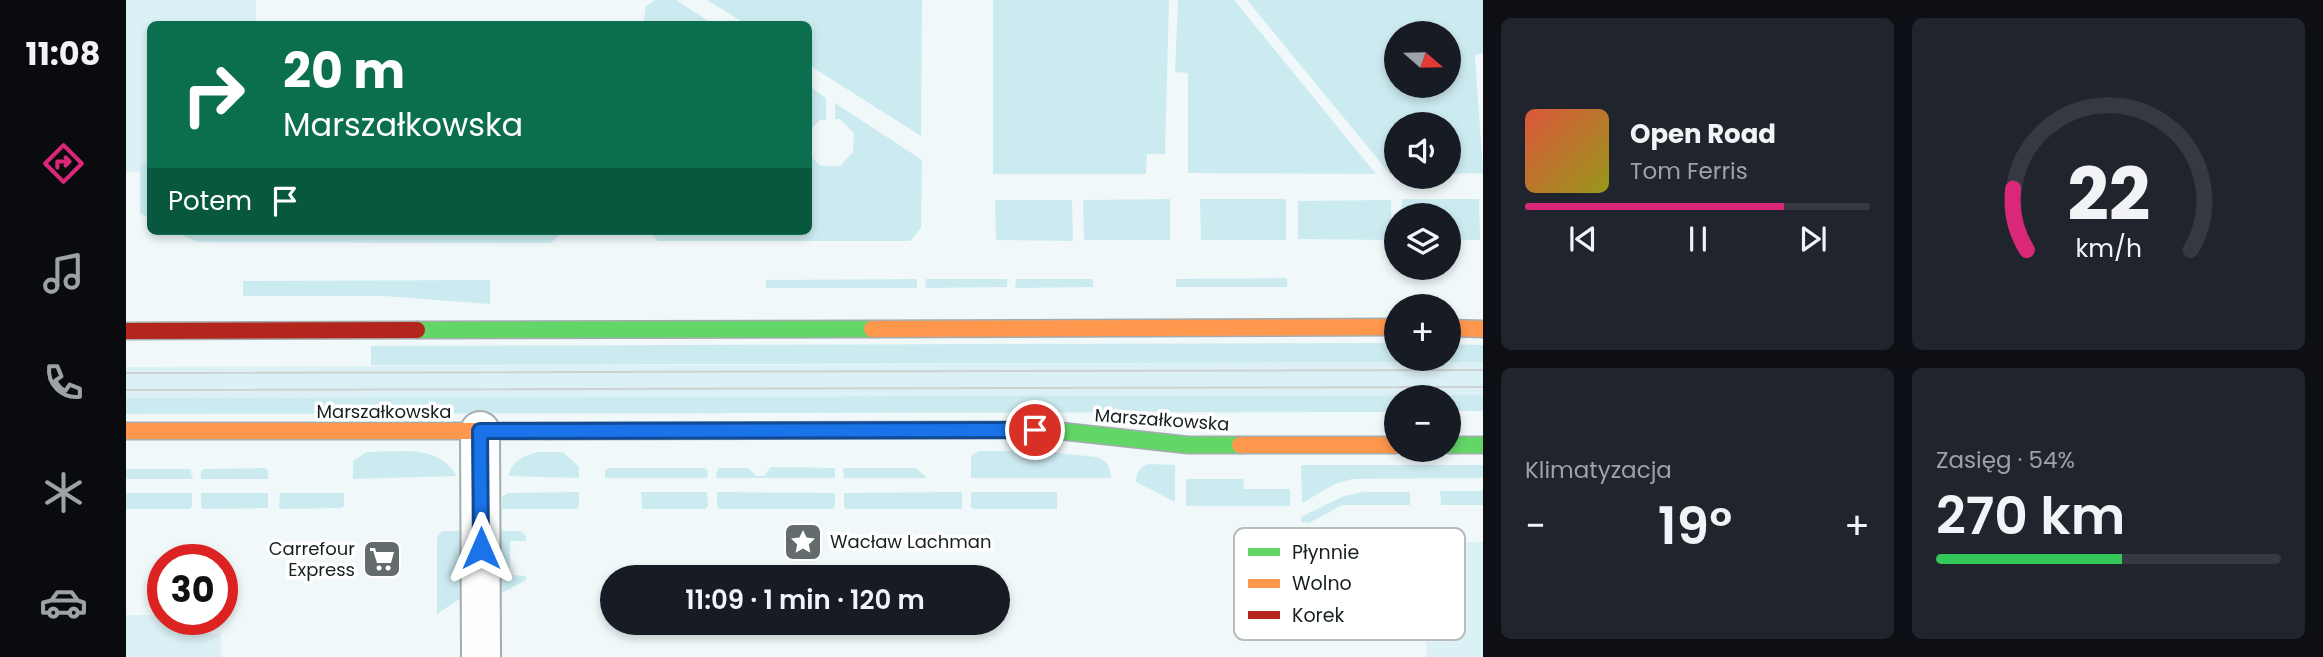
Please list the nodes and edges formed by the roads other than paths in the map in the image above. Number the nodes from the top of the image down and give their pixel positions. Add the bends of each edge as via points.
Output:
1 (1384, 327) edge
2 (1461, 328) edge
3 (1483, 329) edge
4 (126, 331) edge
5 (126, 431) edge
6 (480, 431) junction
7 (1384, 445) edge
8 (1461, 445) edge
9 (1483, 445) edge
10 (481, 657) edge

1 - 4 main road
2 - 3 main road
5 - 6 main road, Marszałkowska
6 - 7 main road, Marszałkowska via 1051,430 1188,445
6 - 10 street
8 - 9 main road

